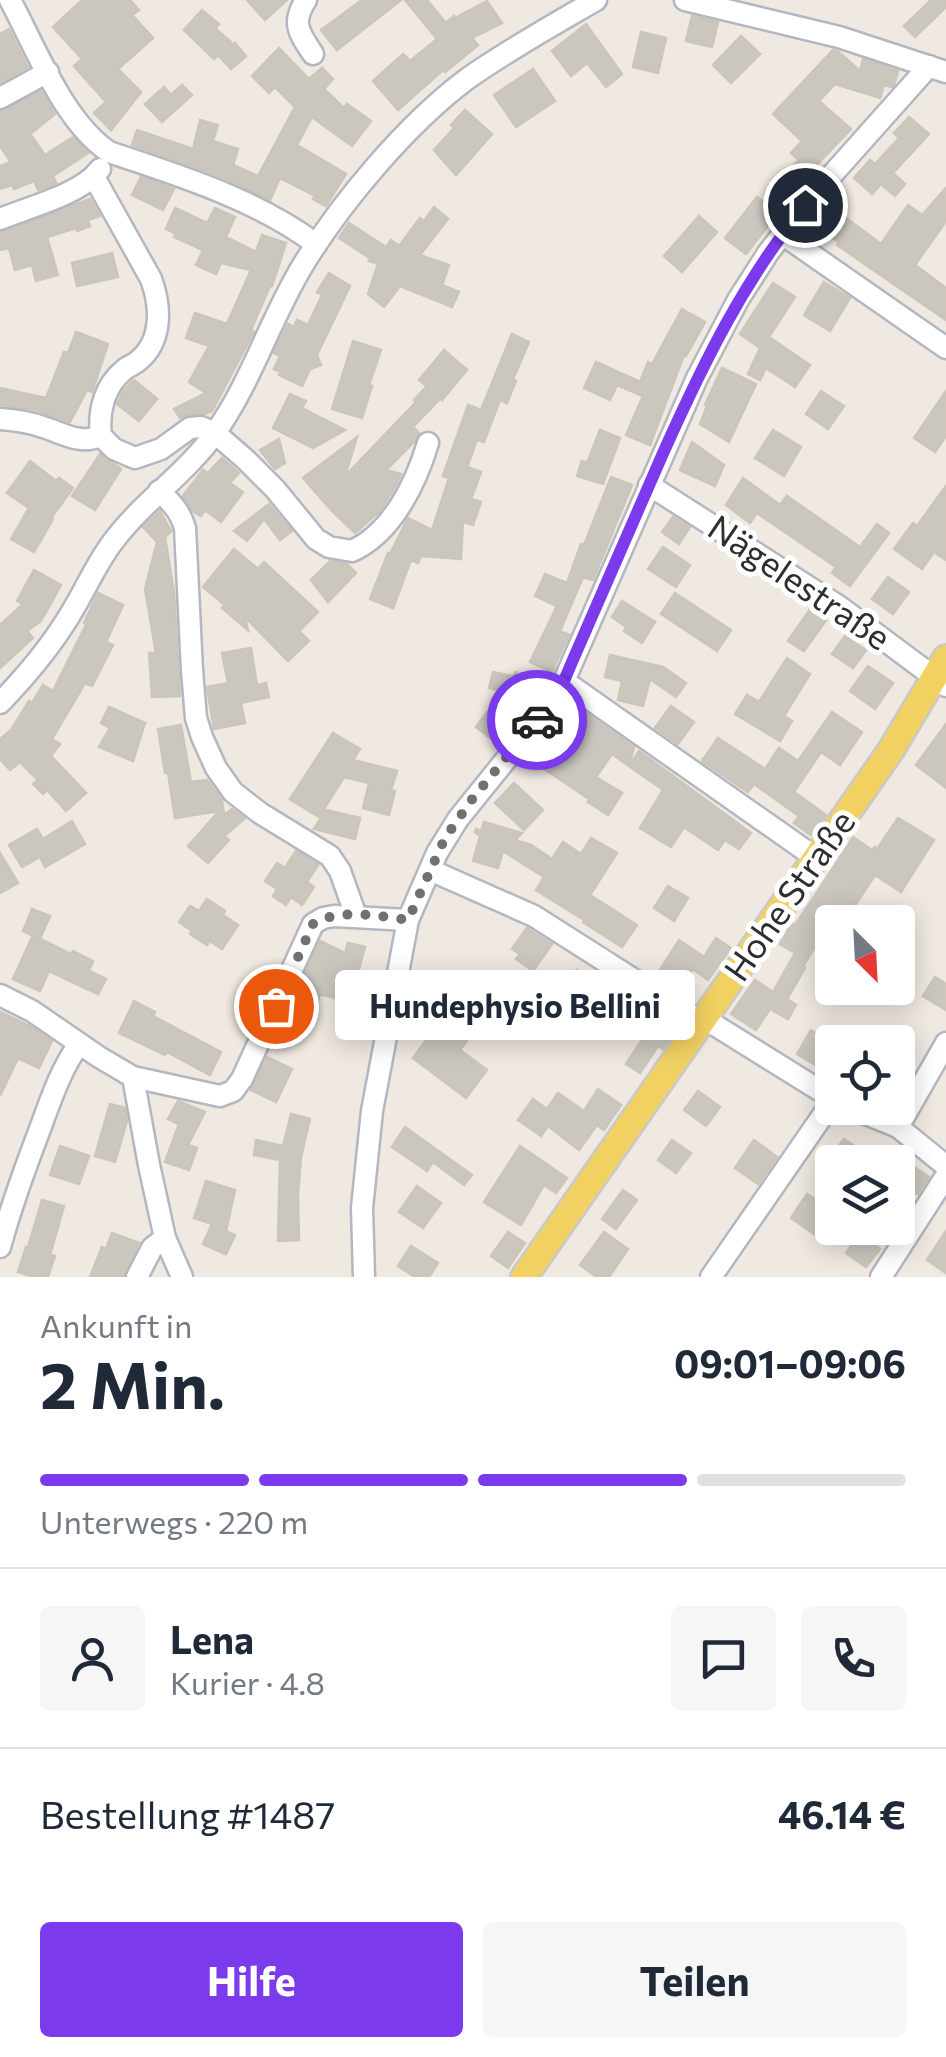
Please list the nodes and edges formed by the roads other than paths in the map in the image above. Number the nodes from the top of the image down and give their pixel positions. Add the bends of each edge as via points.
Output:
1 (10, 0) edge
2 (306, 0) edge
3 (596, 0) edge
4 (685, 0) edge
5 (313, 54) dead end
6 (938, 69) edge
7 (48, 72) junction
8 (0, 98) edge
9 (109, 152) junction
10 (94, 177) junction
11 (0, 218) edge
12 (782, 234) junction
13 (316, 244) junction
14 (946, 348) edge
15 (0, 419) edge
16 (215, 433) junction
17 (100, 436) junction
18 (428, 443) dead end
19 (648, 485) junction
20 (158, 491) junction
21 (942, 674) edge
22 (564, 681) junction
23 (0, 703) edge
24 (816, 858) junction
25 (430, 870) junction
26 (356, 916) junction
27 (408, 920) junction
28 (0, 995) edge
29 (704, 1020) junction
30 (946, 1042) edge
31 (80, 1044) junction
32 (132, 1077) junction
33 (815, 1089) edge
34 (815, 1125) edge
35 (898, 1126) joint
36 (946, 1166) edge
37 (946, 1176) edge
38 (166, 1238) junction
39 (0, 1247) edge
40 (137, 1277) edge
41 (182, 1277) edge
42 (364, 1277) edge
43 (524, 1277) edge
44 (711, 1277) edge
45 (881, 1277) edge

1 - 7 street
2 - 5 street via 297,27
3 - 13 street via 444,98 384,157
4 - 6 street
6 - 12 street
7 - 8 street
7 - 9 street via 82,128
9 - 10 street
9 - 13 street via 247,203
10 - 11 street
10 - 17 street via 151,279 159,319 153,344 110,387 101,406
12 - 14 street
12 - 19 street via 722,327
13 - 16 street
15 - 17 street via 76,438
16 - 17 street via 190,428 161,450 134,458
16 - 18 street via 316,539 352,551 398,508
16 - 20 street
19 - 21 street, Nägelestraße
19 - 22 street
20 - 23 street via 112,542 50,644
20 - 26 street via 185,528 196,718 216,768 242,800 330,856
21 - 24 main road, Hohe Straße
22 - 24 street
22 - 25 street via 458,819
24 - 29 main road, Hohe Straße
25 - 27 street
25 - 29 street via 534,916
26 - 27 street
26 - 32 street via 313,924 232,1092 220,1096
27 - 42 street via 366,1156
28 - 31 street
29 - 33 street
29 - 43 main road, Hohe Straße
30 - 35 street
31 - 32 street
31 - 39 street via 56,1086
32 - 38 street
34 - 44 street
35 - 36 street
37 - 45 street
38 - 40 street via 152,1248
38 - 41 street

